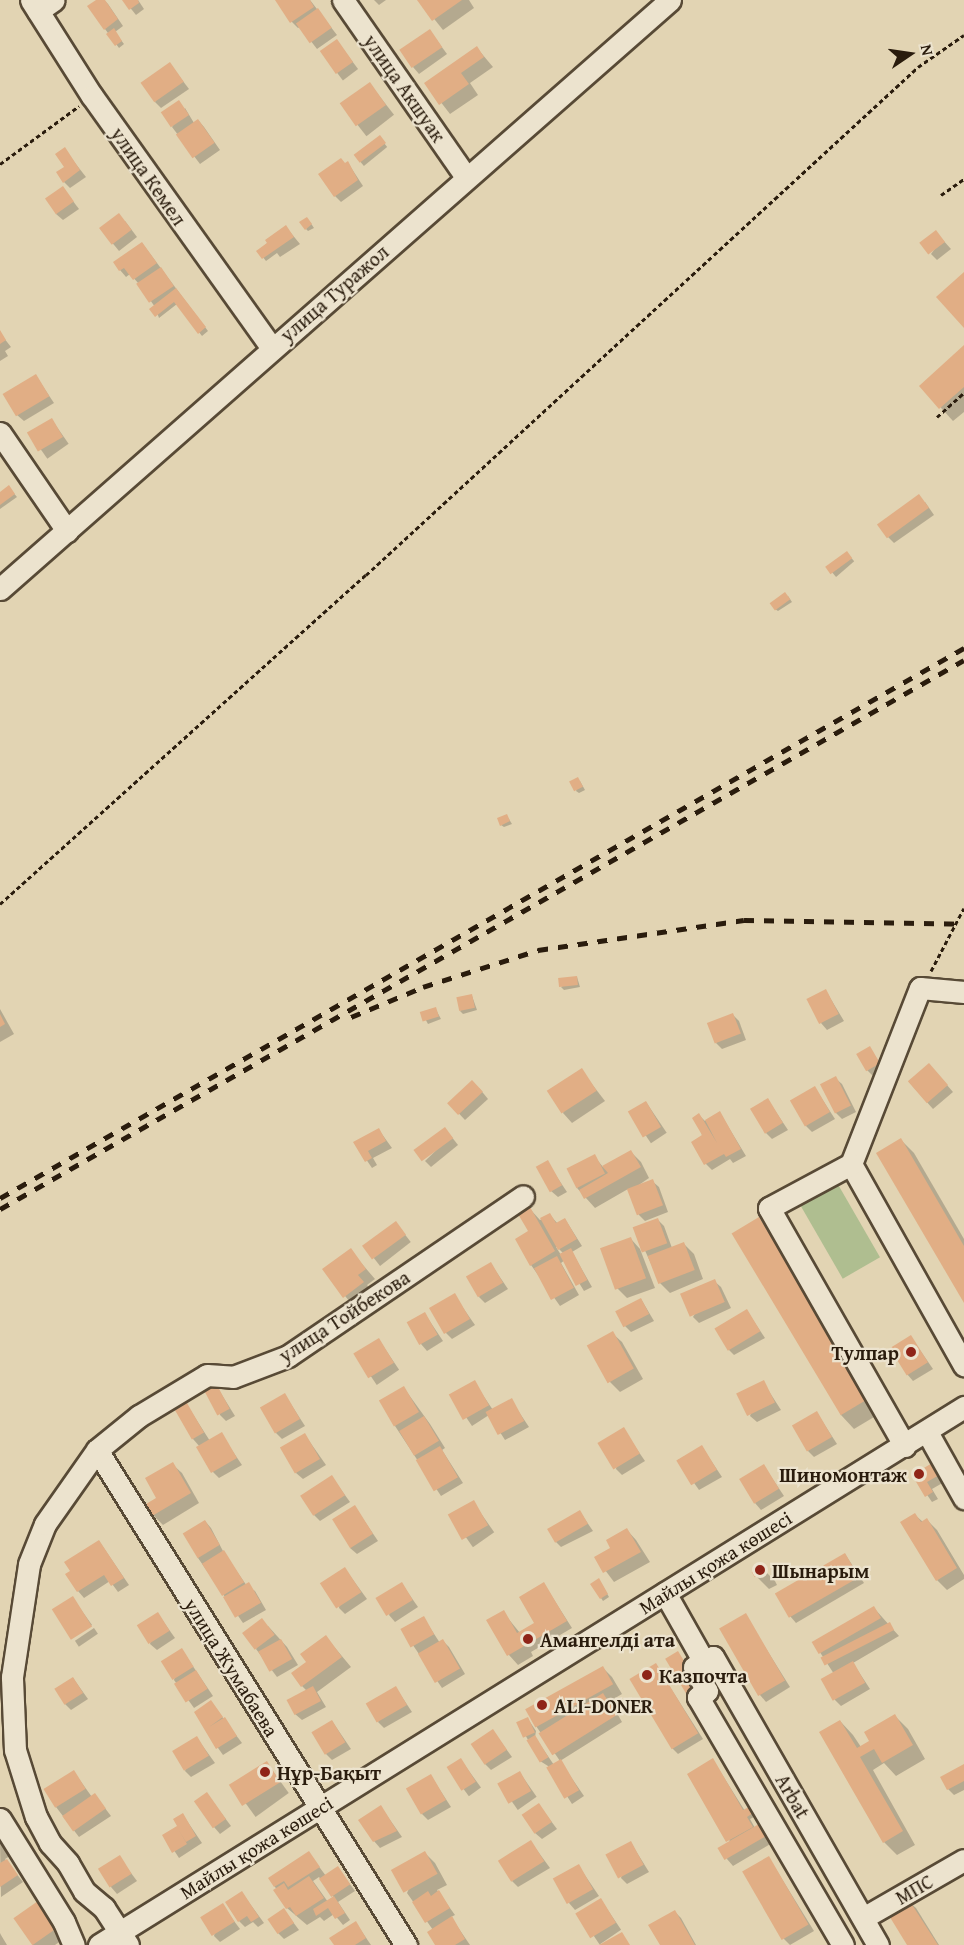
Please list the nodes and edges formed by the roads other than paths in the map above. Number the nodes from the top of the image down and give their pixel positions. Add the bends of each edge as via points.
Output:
1 (343, 0) edge
2 (670, 0) edge
3 (41, 4) edge
4 (647, 8) edge
5 (466, 177) junction
6 (272, 348) junction
7 (0, 433) edge
8 (68, 531) junction
9 (0, 589) edge
10 (964, 992) edge
11 (851, 1164) junction
12 (523, 1196) dead end
13 (964, 1365) edge
14 (964, 1407) edge
15 (927, 1432) junction
16 (905, 1446) junction
17 (97, 1450) junction
18 (964, 1498) edge
19 (665, 1593) junction
20 (704, 1662) junction
21 (320, 1808) junction
22 (0, 1819) edge
23 (964, 1860) edge
24 (863, 1918) junction
25 (125, 1938) edge
26 (74, 1945) edge
27 (99, 1945) edge
28 (406, 1945) edge
29 (843, 1945) edge
30 (878, 1945) edge

1 - 5 street, улица Акшуак
2 - 4 street, улица Туражол
3 - 6 street, улица Кемел via 92,96
4 - 5 street, улица Туражол
5 - 6 street, улица Туражол
6 - 8 street, улица Туражол
7 - 8 street
8 - 9 street, улица Туражол
10 - 11 street via 920,988
11 - 13 street
11 - 16 street via 769,1208
12 - 17 street, улица Тойбекова via 288,1356 233,1377 207,1375 139,1416
14 - 15 street, Майлы қожа көшесі
15 - 16 street, Майлы қожа көшесі
15 - 18 street
16 - 19 street, Майлы қожа көшесі
17 - 21 street, улица Жумабаева
17 - 25 street, улица Тойбекова via 45,1524 29,1564 12,1677 15,1750 36,1817 50,1844
19 - 20 street, Arbat
19 - 21 street, Майлы қожа көшесі
20 - 24 street, Arbat via 713,1657
20 - 29 street, Arbat via 694,1667 707,1691 698,1697
21 - 25 street, Майлы қожа көшесі
21 - 28 street, улица Жумабаева
22 - 26 street via 64,1922
23 - 24 street, МПС
24 - 30 street, Arbat
25 - 27 street, Майлы қожа көшесі

